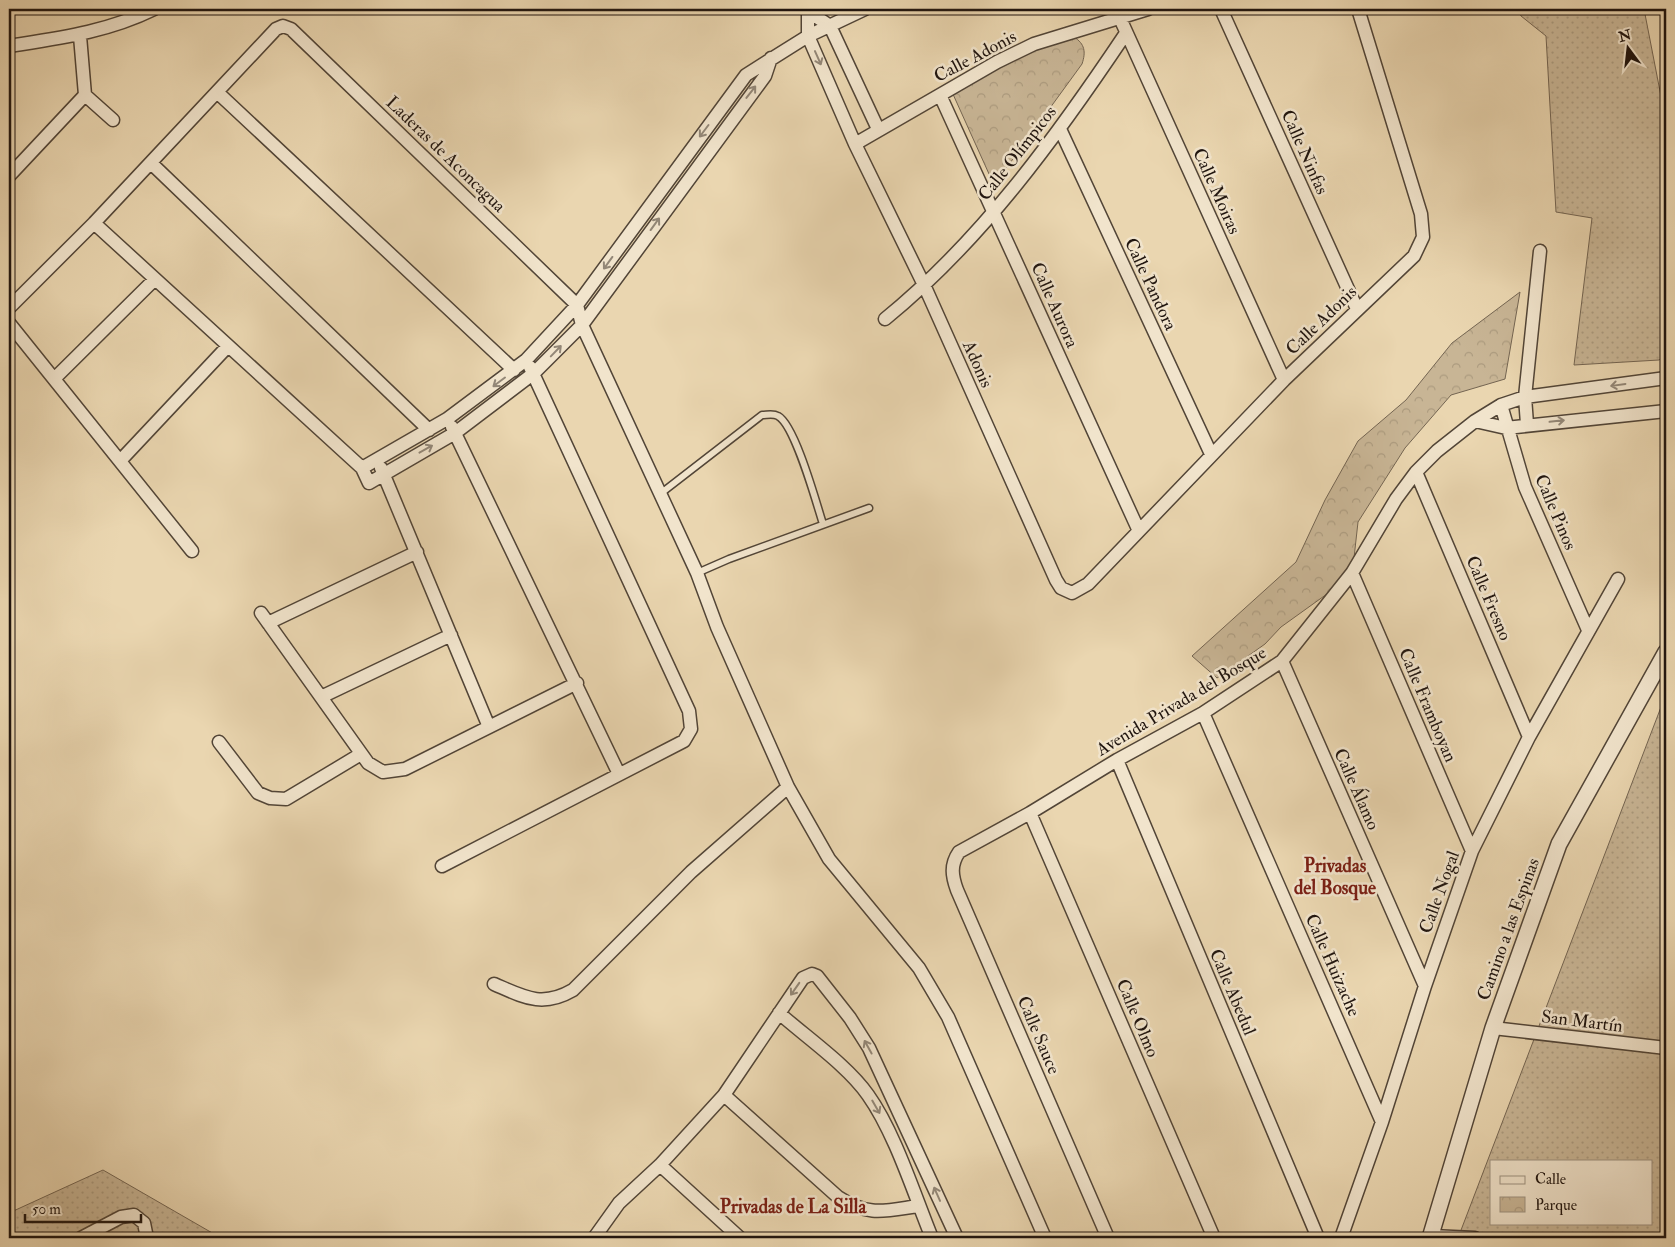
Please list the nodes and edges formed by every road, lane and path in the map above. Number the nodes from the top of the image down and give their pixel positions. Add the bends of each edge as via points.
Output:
1 (154, 9) edge
2 (865, 9) edge
3 (1148, 9) edge
4 (1221, 9) edge
5 (1358, 9) edge
6 (808, 10) edge
7 (1119, 16) junction
8 (830, 26) junction
9 (1126, 33) junction
10 (80, 36) junction
11 (808, 36) junction
12 (9, 46) edge
13 (772, 58) junction
14 (218, 92) junction
15 (85, 95) junction
16 (940, 95) junction
17 (113, 120) dead end
18 (878, 129) junction
19 (1060, 129) junction
20 (855, 144) junction
21 (151, 163) junction
22 (9, 176) edge
23 (994, 212) junction
24 (94, 223) junction
25 (1540, 251) dead end
26 (155, 279) junction
27 (925, 287) junction
28 (577, 305) junction
29 (9, 308) edge
30 (1357, 309) junction
31 (886, 319) dead end
32 (9, 323) edge
33 (582, 325) junction
34 (228, 346) junction
35 (526, 360) junction
36 (514, 370) junction
37 (534, 373) junction
38 (1666, 378) edge
39 (54, 380) junction
40 (1284, 380) junction
41 (1525, 397) junction
42 (1500, 405) junction
43 (1666, 411) edge
44 (447, 419) junction
45 (1475, 421) junction
46 (1527, 424) junction
47 (1506, 428) junction
48 (429, 430) junction
49 (455, 433) junction
50 (1211, 454) junction
51 (376, 459) junction
52 (120, 461) junction
53 (362, 468) junction
54 (1416, 472) junction
55 (384, 473) junction
56 (660, 494) junction
57 (869, 508) dead end
58 (823, 524) junction
59 (1138, 529) junction
60 (192, 550) dead end
61 (417, 552) junction
62 (1352, 573) junction
63 (697, 574) junction
64 (1618, 579) dead end
65 (1072, 593) joint
66 (1588, 630) junction
67 (451, 635) junction
68 (1666, 652) edge
69 (1282, 661) junction
70 (576, 683) junction
71 (320, 697) junction
72 (1203, 713) junction
73 (489, 727) junction
74 (1529, 737) junction
75 (219, 742) dead end
76 (361, 754) junction
77 (1117, 760) junction
78 (619, 774) junction
79 (788, 786) junction
80 (1030, 812) junction
81 (1472, 851) junction
82 (959, 852) joint
83 (442, 866) dead end
84 (494, 984) dead end
85 (1424, 986) junction
86 (779, 1013) junction
87 (1493, 1028) junction
88 (1666, 1048) edge
89 (724, 1095) junction
90 (1382, 1122) junction
91 (660, 1165) junction
92 (918, 1206) junction
93 (1106, 1235) edge
94 (1431, 1237) edge
95 (81, 1238) edge
96 (147, 1238) edge
97 (594, 1238) edge
98 (740, 1238) edge
99 (932, 1238) edge
100 (956, 1238) edge
101 (1045, 1238) edge
102 (1214, 1238) edge
103 (1318, 1238) edge
104 (1341, 1238) edge
105 (1475, 1238) edge

1 - 10 street via 132,20
2 - 8 street
3 - 7 street, Calle Adonis
4 - 30 street, Calle Ninfas
5 - 30 street, Calle Adonis via 1421,214 1423,236 1414,256
6 - 8 street
6 - 11 street
7 - 9 street, Calle Moiras
7 - 16 street, Calle Adonis via 1034,44
8 - 11 street
8 - 18 street
9 - 19 street, Calle Olímpicos
9 - 40 street, Calle Moiras
10 - 12 street
10 - 15 street
11 - 13 street
11 -> 20 street, Adonis
13 -> 28 street via 746,75
33 -> 13 street via 765,76
14 - 21 street
14 - 28 street, Laderas de Aconcagua via 276,29 283,26 291,29
14 - 36 street
15 - 17 street
15 - 22 street
16 - 18 street, Calle Adonis
16 - 23 street, Calle Aurora
18 - 20 street, Calle Adonis
19 - 23 street, Calle Olímpicos
19 - 50 street, Calle Pandora
20 - 27 street, Adonis
21 - 24 street
21 - 48 street
23 - 27 street, Calle Olímpicos
23 - 59 street, Calle Aurora
24 - 26 street
24 - 29 street
25 - 41 street
26 - 34 street
26 - 39 street
27 - 31 street, Calle Olímpicos
27 - 65 street, Adonis via 1056,580 1060,588
28 - 33 street
28 - 35 street
30 - 40 street, Calle Adonis
32 - 39 street
37 -> 33 street
33 - 56 street
34 - 52 street
34 - 53 street
35 - 36 street
35 - 37 street
36 -> 44 street
37 - 49 street
37 - 78 street via 689,711 691,729 684,741
38 -> 41 street, Avenida Privada del Bosque
39 - 52 street
40 - 50 street, Calle Adonis
41 - 42 street, Avenida Privada del Bosque
41 - 46 street
42 - 45 street, Avenida Privada del Bosque
42 - 47 street, Calle Pinos
46 -> 43 street
44 - 48 street
44 - 49 street
45 - 47 street
45 - 54 street, Avenida Privada del Bosque
46 - 47 street
47 - 66 street, Calle Pinos via 1525,487
48 - 51 street
55 -> 49 street
49 - 70 street
50 - 59 street, Calle Adonis
51 - 53 street
51 - 55 street
52 - 60 street
53 - 55 street via 369,483
54 - 62 street, Avenida Privada del Bosque
54 - 74 street, Calle Fresno
55 - 61 street
56 - 58 lane via 762,415 770,414 778,416 792,432
56 - 63 street
57 - 58 lane
58 - 63 lane
59 - 65 street, Calle Adonis via 1088,584
61 - 67 street
61 - 71 street via 264,618
62 - 69 street, Avenida Privada del Bosque
62 - 81 street, Calle Framboyan
63 - 79 street via 717,627
64 - 66 street, Calle Nogal
66 - 74 street, Calle Nogal
67 - 71 street
67 - 73 street
68 - 87 street, Camino a las Espinas via 1559,844
69 - 72 street, Avenida Privada del Bosque
69 - 85 street, Calle Álamo
70 - 73 street
70 - 78 street
71 - 76 street
72 - 77 street, Avenida Privada del Bosque
72 - 90 street, Calle Huizache
73 - 76 street via 405,770 383,772 368,763
74 - 81 street, Calle Nogal
75 - 76 street via 258,793 270,798 286,799
77 - 80 street, Avenida Privada del Bosque
77 - 103 street, Calle Abedul
78 - 83 street
79 - 84 street via 691,872 573,990 556,998 535,1000
79 - 101 street via 829,859 936,993
80 - 82 street, Avenida Privada del Bosque
80 - 102 street, Calle Olmo
81 - 85 street, Calle Nogal
82 - 93 street, Calle Sauce via 952,872 957,890
85 - 90 street, Calle Nogal
86 - 89 street
86 -> 92 street via 847,1072 867,1094 886,1128
100 -> 86 street via 869,1048 817,976 803,978
87 - 88 street, San Martín
87 - 94 street, Camino a las Espinas
89 - 91 street
89 - 92 street via 852,1206 874,1212
90 - 104 street, Calle Nogal
91 - 97 street via 619,1203
91 - 98 street
92 - 99 street
94 - 105 street
95 - 96 street via 121,1217 134,1215 144,1223

